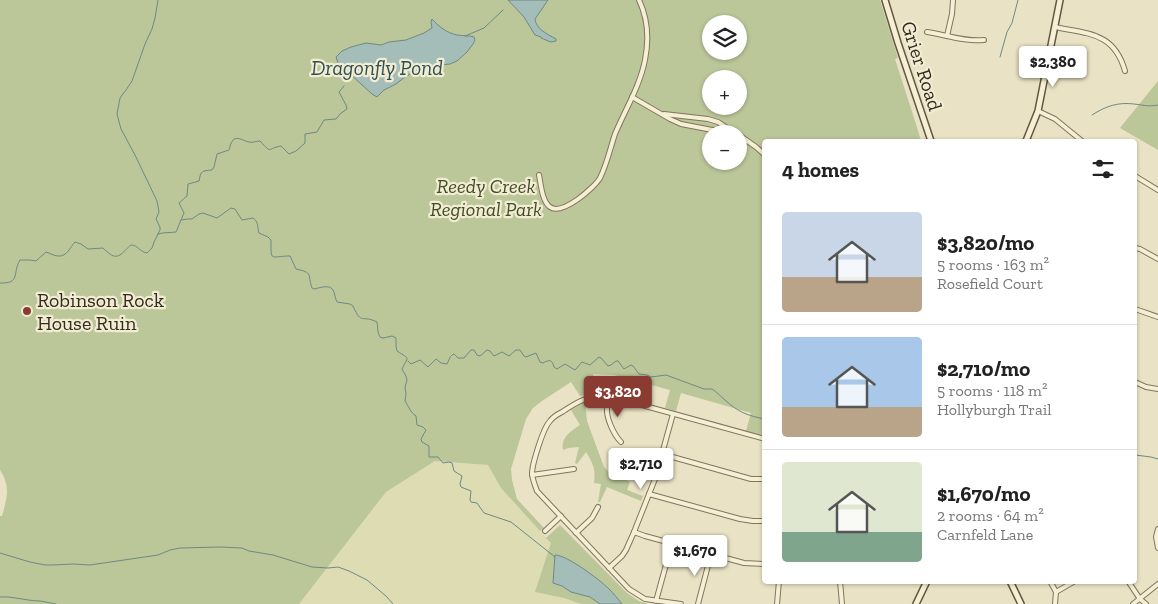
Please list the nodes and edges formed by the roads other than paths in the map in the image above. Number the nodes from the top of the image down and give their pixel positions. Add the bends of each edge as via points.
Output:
1 (639, 0) edge
2 (885, 0) edge
3 (953, 0) edge
4 (1060, 0) edge
5 (1055, 27) junction
6 (927, 32) dead end
7 (947, 36) junction
8 (984, 40) dead end
9 (1125, 70) dead end
10 (632, 97) junction
11 (1038, 111) junction
12 (662, 114) junction
13 (723, 125) edge
14 (702, 128) edge
15 (930, 139) edge
16 (1027, 139) edge
17 (1079, 139) edge
18 (747, 141) edge
19 (762, 152) edge
20 (539, 175) dead end
21 (1137, 177) edge
22 (1158, 190) edge
23 (1137, 248) edge
24 (1158, 259) edge
25 (1137, 310) edge
26 (1158, 317) edge
27 (1137, 383) edge
28 (1158, 389) edge
29 (609, 396) junction
30 (673, 414) junction
31 (762, 438) edge
32 (620, 442) dead end
33 (662, 454) junction
34 (574, 469) dead end
35 (532, 475) junction
36 (762, 479) edge
37 (649, 494) junction
38 (598, 507) dead end
39 (561, 516) junction
40 (762, 521) edge
41 (1158, 529) edge
42 (545, 531) dead end
43 (634, 532) junction
44 (576, 533) junction
45 (672, 544) junction
46 (1158, 548) edge
47 (711, 554) junction
48 (762, 564) edge
49 (610, 568) junction
50 (779, 584) edge
51 (840, 584) edge
52 (926, 584) edge
53 (1011, 584) edge
54 (1052, 584) edge
55 (1070, 584) edge
56 (1130, 584) edge
57 (1158, 584) edge
58 (1056, 592) junction
59 (1140, 599) junction
60 (656, 601) junction
61 (681, 604) edge
62 (698, 604) edge
63 (777, 604) edge
64 (842, 604) edge
65 (916, 604) edge
66 (1021, 604) edge
67 (1055, 604) edge
68 (1133, 604) edge
69 (1146, 604) edge

1 - 10 street via 646,19 648,42 639,82
2 - 15 street, Grier Road
3 - 7 street
4 - 5 street
5 - 9 street via 1107,41 1120,55
5 - 11 street
6 - 7 street
7 - 8 street
10 - 12 street
10 - 20 street via 599,179 591,189 570,204 554,209 545,200
11 - 16 street
11 - 17 street
12 - 13 street via 708,119
12 - 14 street via 681,124
18 - 19 street
21 - 22 street
23 - 24 street
25 - 26 street
27 - 28 street
29 - 30 street
29 - 32 street via 607,415
29 - 35 street via 585,398 549,421
30 - 31 street
30 - 33 street
33 - 36 street via 751,479
33 - 37 street
34 - 35 street
35 - 39 street via 537,491
37 - 40 street via 740,519
37 - 43 street
38 - 44 street via 592,518
39 - 42 street
39 - 44 street
41 - 46 street
43 - 45 street
43 - 49 street via 626,550
44 - 49 street
45 - 47 street
45 - 60 street
47 - 48 street via 744,563
47 - 62 street
49 - 60 street via 637,595
50 - 63 street
51 - 64 street
52 - 65 street
53 - 66 street
54 - 58 street
55 - 58 street
56 - 59 street
57 - 59 street
58 - 67 street
59 - 68 street
59 - 69 street
60 - 61 street

